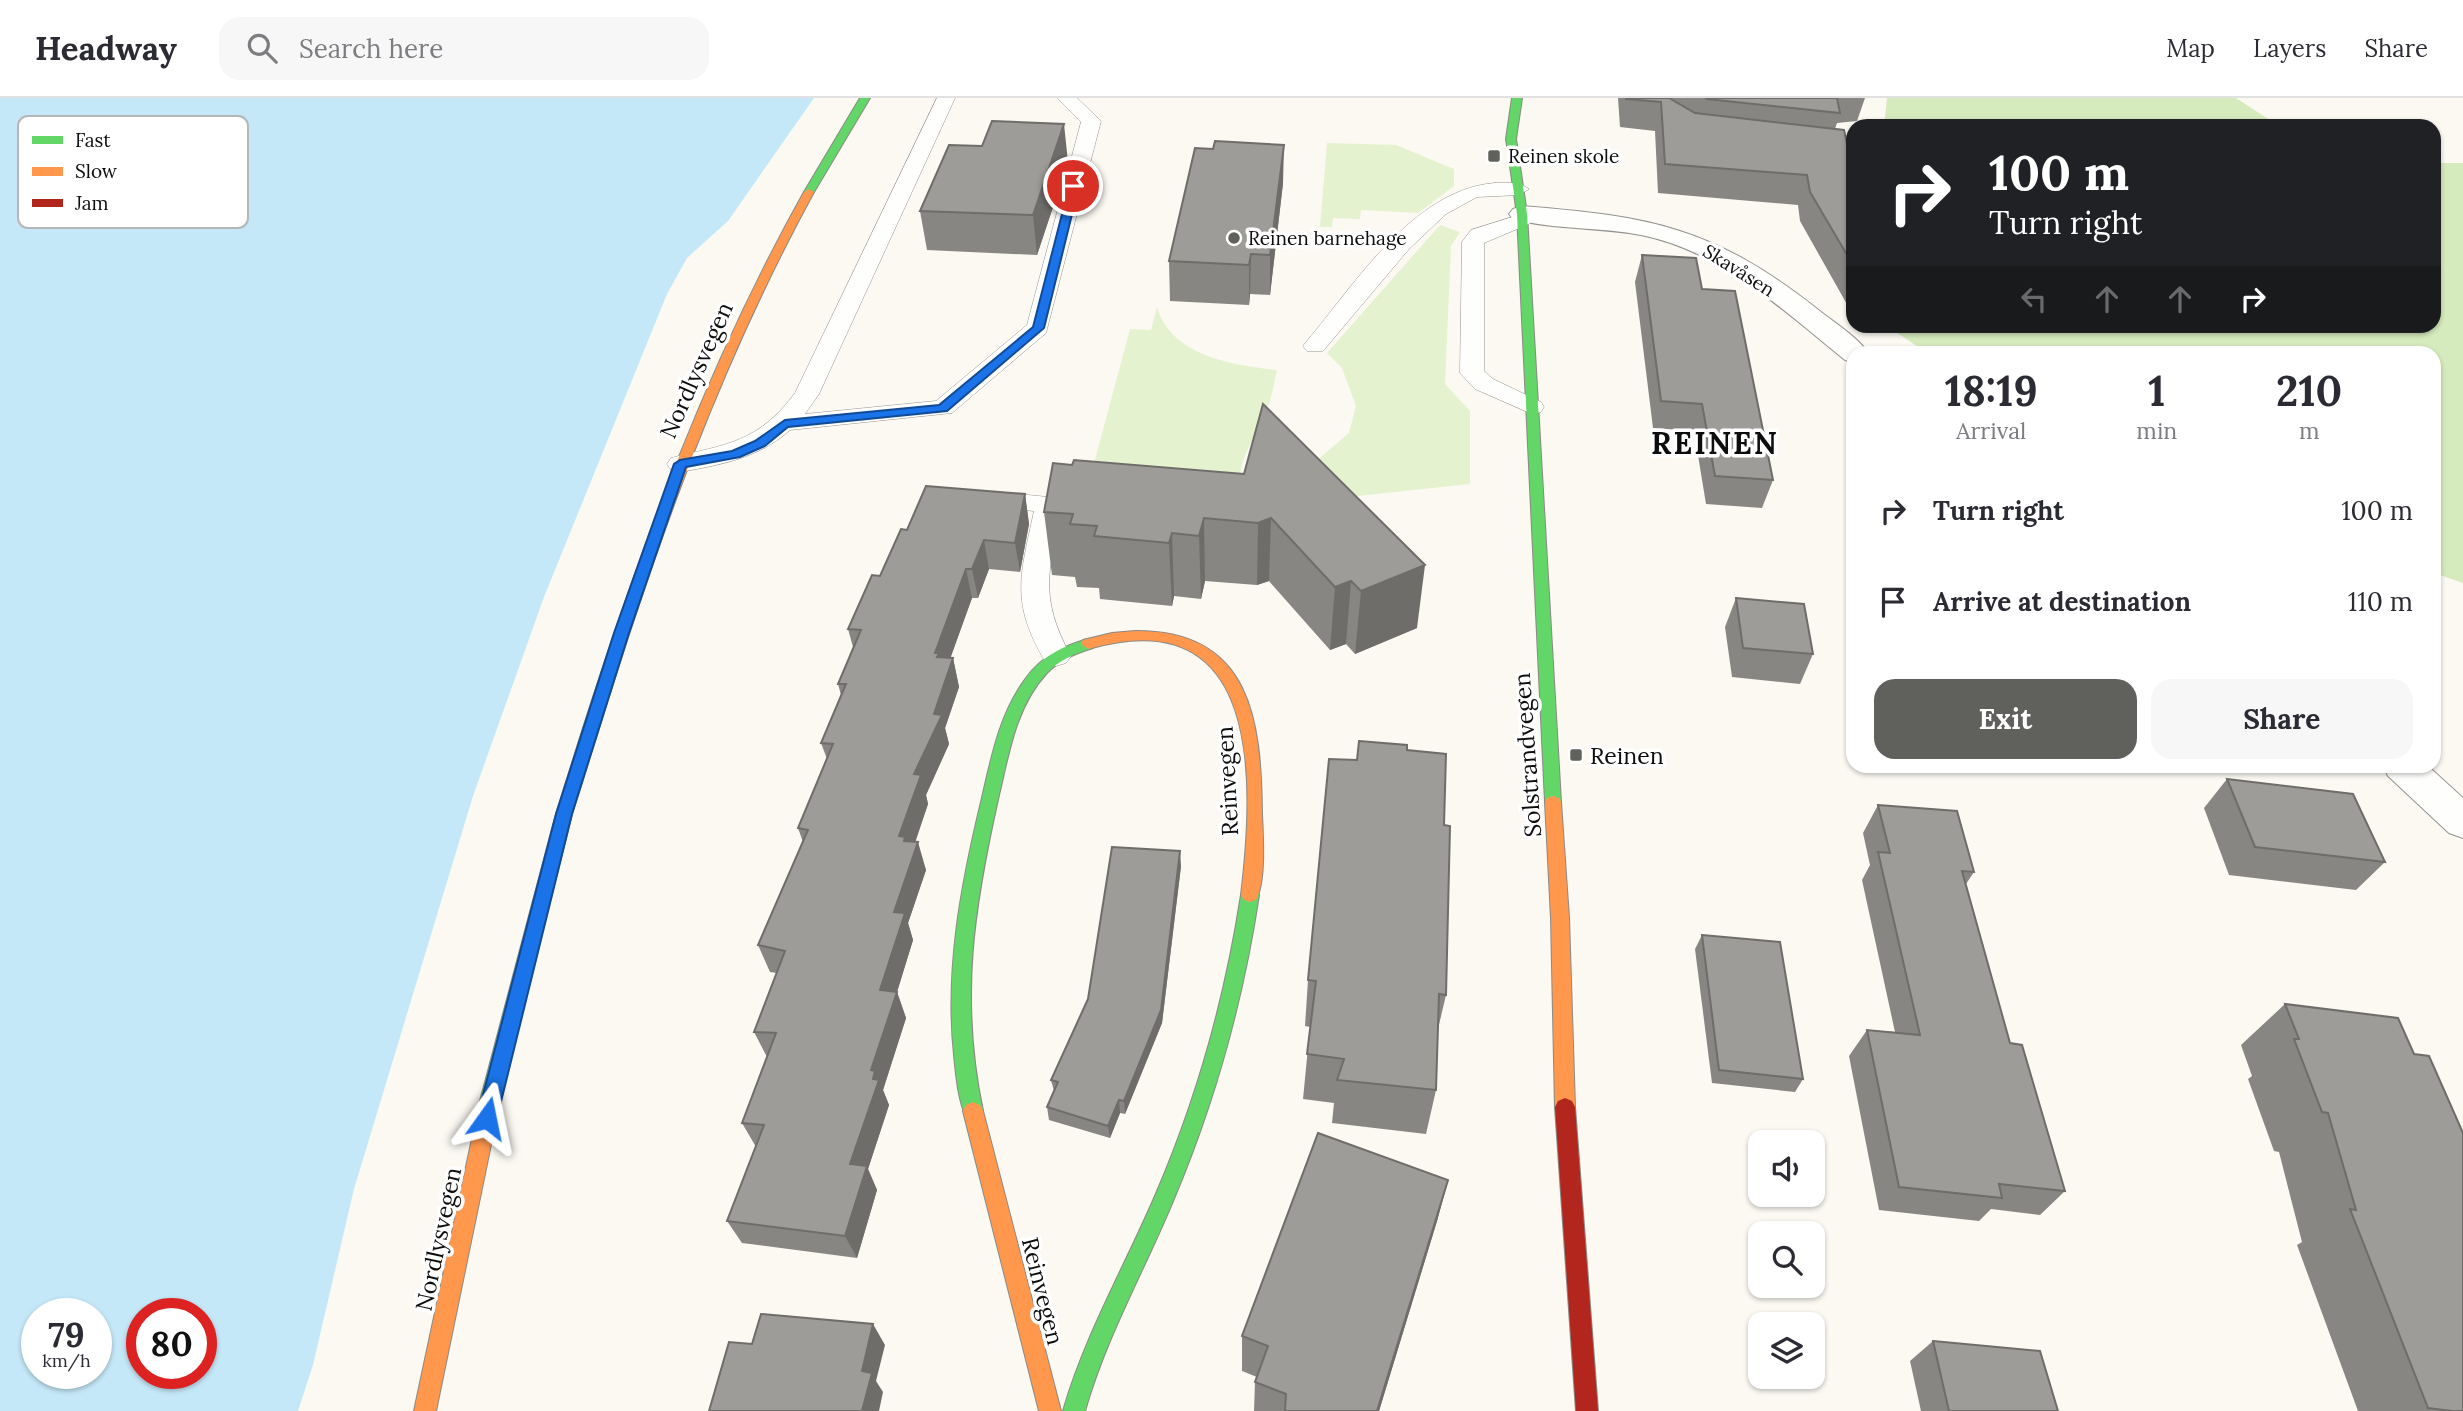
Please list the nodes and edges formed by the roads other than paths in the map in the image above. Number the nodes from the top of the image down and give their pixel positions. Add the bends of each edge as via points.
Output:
1 (864, 98) edge
2 (946, 98) edge
3 (1066, 98) edge
4 (1517, 98) edge
5 (1521, 208) junction
6 (1315, 346) dead end
7 (1846, 347) edge
8 (1532, 407) junction
9 (785, 423) junction
10 (680, 464) junction
11 (997, 500) edge
12 (1056, 656) junction
13 (2410, 773) edge
14 (2463, 822) edge
15 (425, 1411) edge
16 (1051, 1411) edge
17 (1073, 1411) edge
18 (1587, 1411) edge

1 - 10 main road, Nordlysvegen via 759,285
2 - 9 lane via 807,394
3 - 9 lane via 1091,121 1038,328 943,408
4 - 5 main road, Solstrandvegen via 1511,139
5 - 6 lane via 1493,188 1465,194 1438,210
5 - 7 street, Skavåsen via 1634,227 1697,244 1745,270
5 - 8 main road, Solstrandvegen
5 - 8 lane via 1473,242 1472,373 1484,384
8 - 18 main road, Solstrandvegen via 1560,918 1565,1109
9 - 10 lane via 760,443 736,454
10 - 15 main road, Nordlysvegen via 564,814 498,1065
11 - 12 lane via 1049,504 1032,593 1034,612
12 - 16 main road, Reinvegen via 1023,696 1006,734 968,890 959,1017 967,1089
12 - 17 main road, Reinvegen via 1102,640 1136,635 1172,640 1205,652 1227,672 1246,712 1254,776 1255,831 1247,922 1229,1020 1163,1202 1087,1362
13 - 14 street

